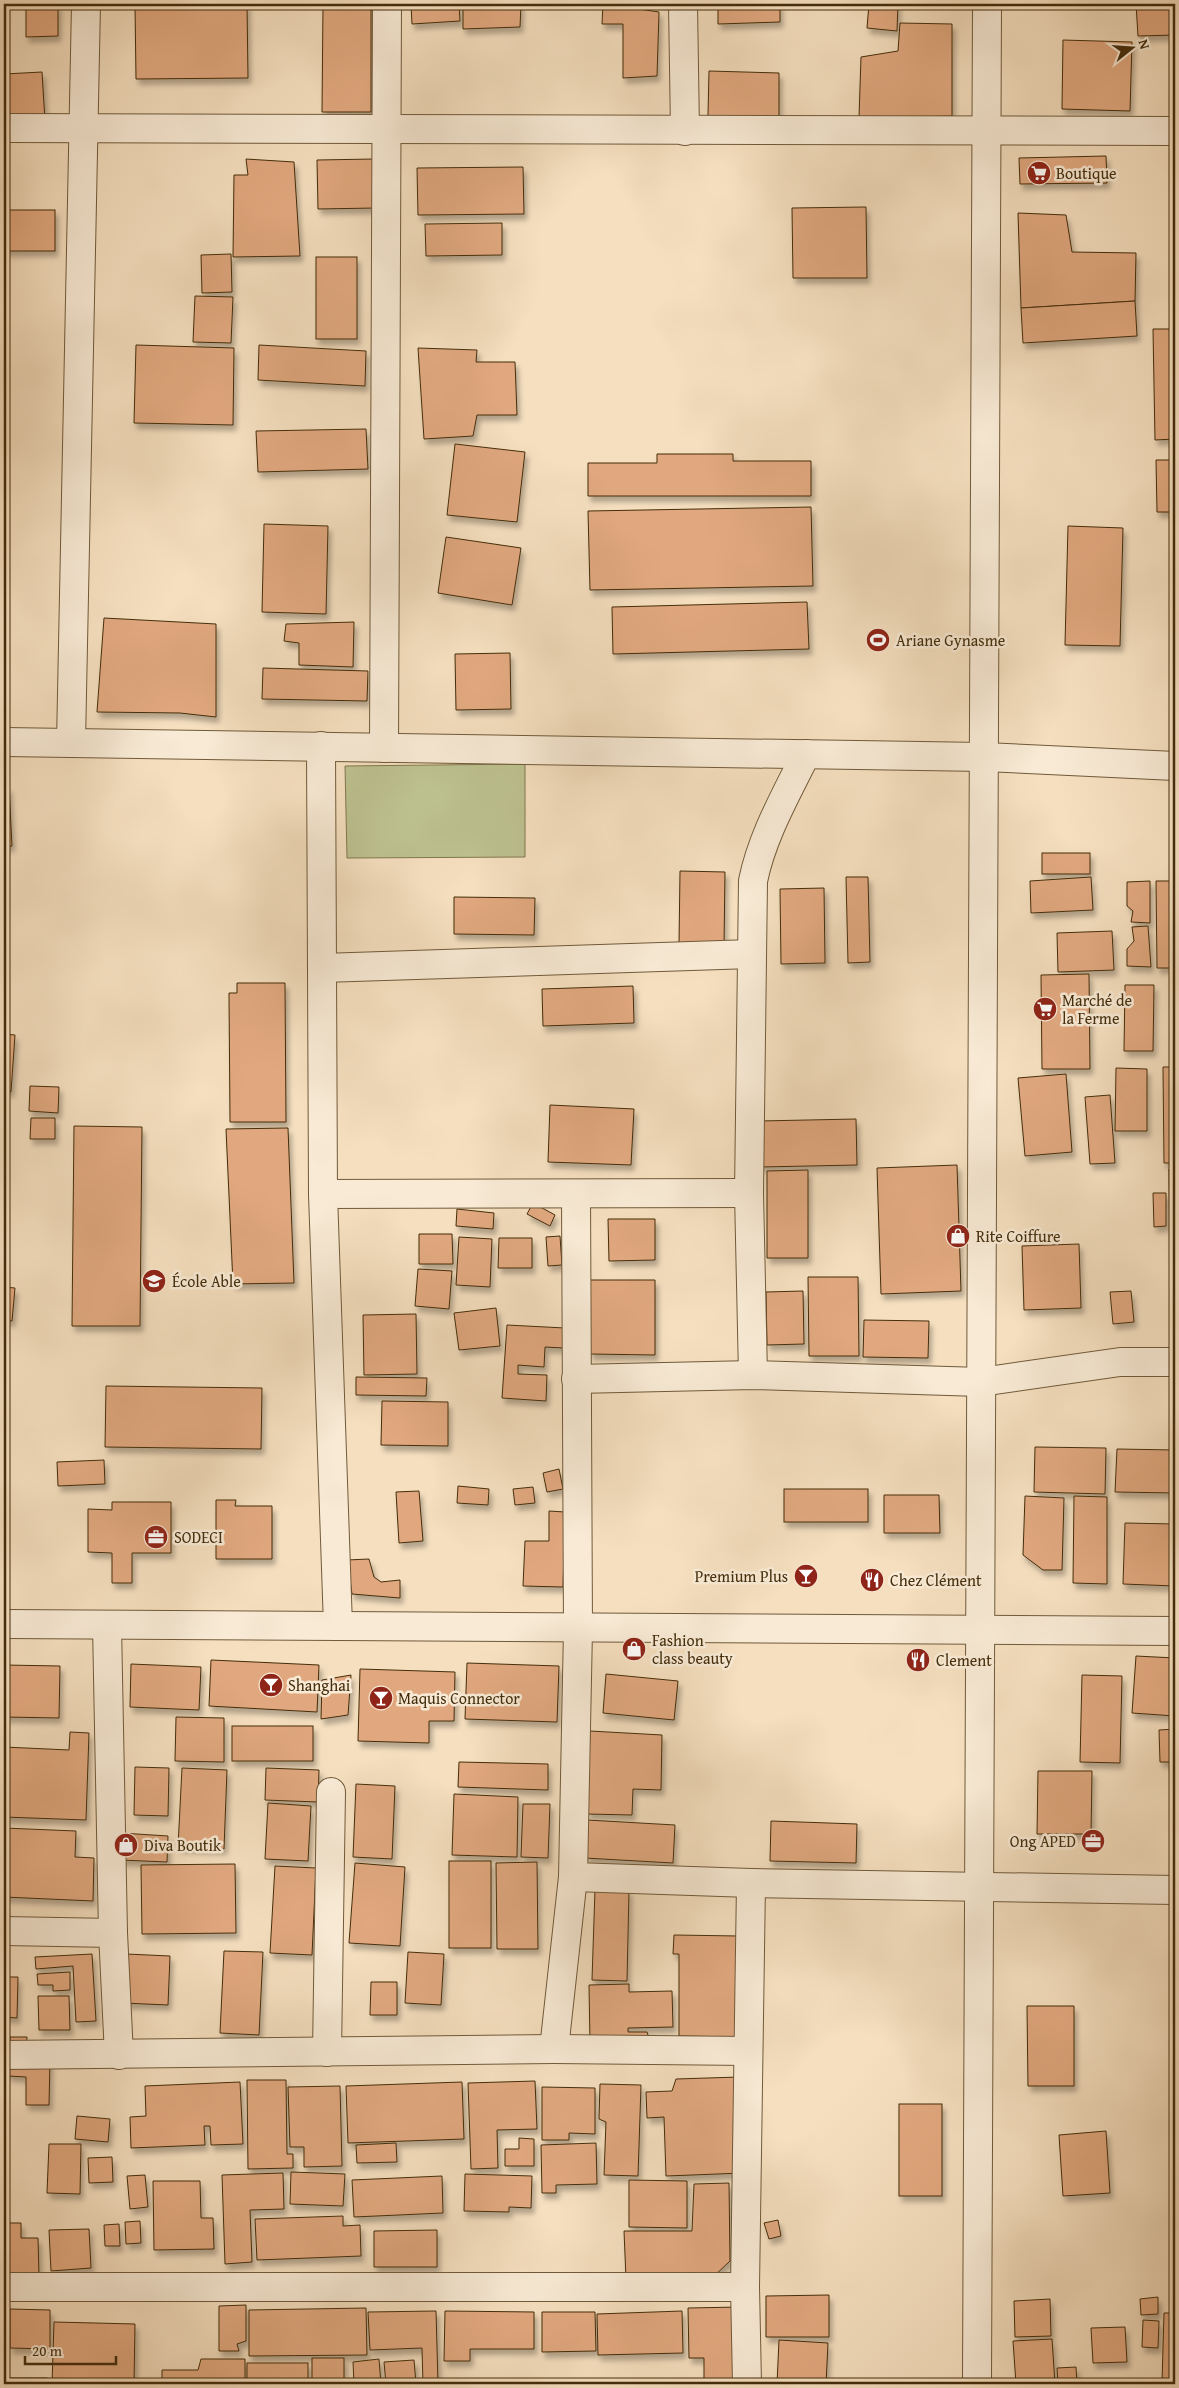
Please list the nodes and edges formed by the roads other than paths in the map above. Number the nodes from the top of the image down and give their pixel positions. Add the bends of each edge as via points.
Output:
1 (86, 4) edge
2 (387, 4) edge
3 (683, 4) edge
4 (987, 4) edge
5 (4, 128) edge
6 (82, 130) junction
7 (388, 130) junction
8 (685, 131) junction
9 (985, 131) junction
10 (1175, 131) edge
11 (4, 742) edge
12 (71, 743) junction
13 (321, 746) junction
14 (384, 748) junction
15 (806, 754) junction
16 (984, 756) junction
17 (1175, 766) edge
18 (752, 954) junction
19 (322, 968) junction
20 (749, 1193) junction
21 (323, 1194) junction
22 (576, 1194) junction
23 (1175, 1362) edge
24 (753, 1376) junction
25 (576, 1379) junction
26 (981, 1382) junction
27 (4, 1624) edge
28 (107, 1625) junction
29 (338, 1626) junction
30 (578, 1629) junction
31 (980, 1630) junction
32 (1175, 1631) edge
33 (331, 1792) dead end
34 (573, 1877) junction
35 (751, 1883) junction
36 (979, 1887) junction
37 (1175, 1890) edge
38 (4, 1931) edge
39 (113, 1933) junction
40 (554, 2049) junction
41 (748, 2051) junction
42 (326, 2052) junction
43 (4, 2055) edge
44 (119, 2055) junction
45 (4, 2287) edge
46 (745, 2287) junction
47 (747, 2384) edge
48 (977, 2384) edge

1 - 6 street
2 - 7 street
3 - 8 street
4 - 9 street
5 - 6 street
6 - 7 street
6 - 12 street
7 - 8 street
7 - 14 street
8 - 9 street
9 - 10 street
9 - 16 street
11 - 12 street
12 - 13 street
13 - 14 street
13 - 19 street
14 - 15 street
15 - 16 street
15 - 18 street via 757,857 753,881
16 - 17 street
16 - 26 street
18 - 19 street
18 - 20 street
19 - 21 street
20 - 22 street
20 - 24 street
21 - 22 street
21 - 29 street
22 - 25 street
23 - 26 street via 1120,1362
24 - 25 street
24 - 26 street
25 - 30 street
26 - 31 street
27 - 28 street
28 - 29 street
28 - 39 street
29 - 30 street
30 - 31 street
30 - 34 street
31 - 32 street
31 - 36 street
33 - 42 street
34 - 35 street
34 - 40 street
35 - 36 street
35 - 41 street
36 - 37 street
36 - 48 street
38 - 39 street
39 - 44 street
40 - 41 street
40 - 42 street
41 - 46 street
42 - 44 street
43 - 44 street
45 - 46 street
46 - 47 street

